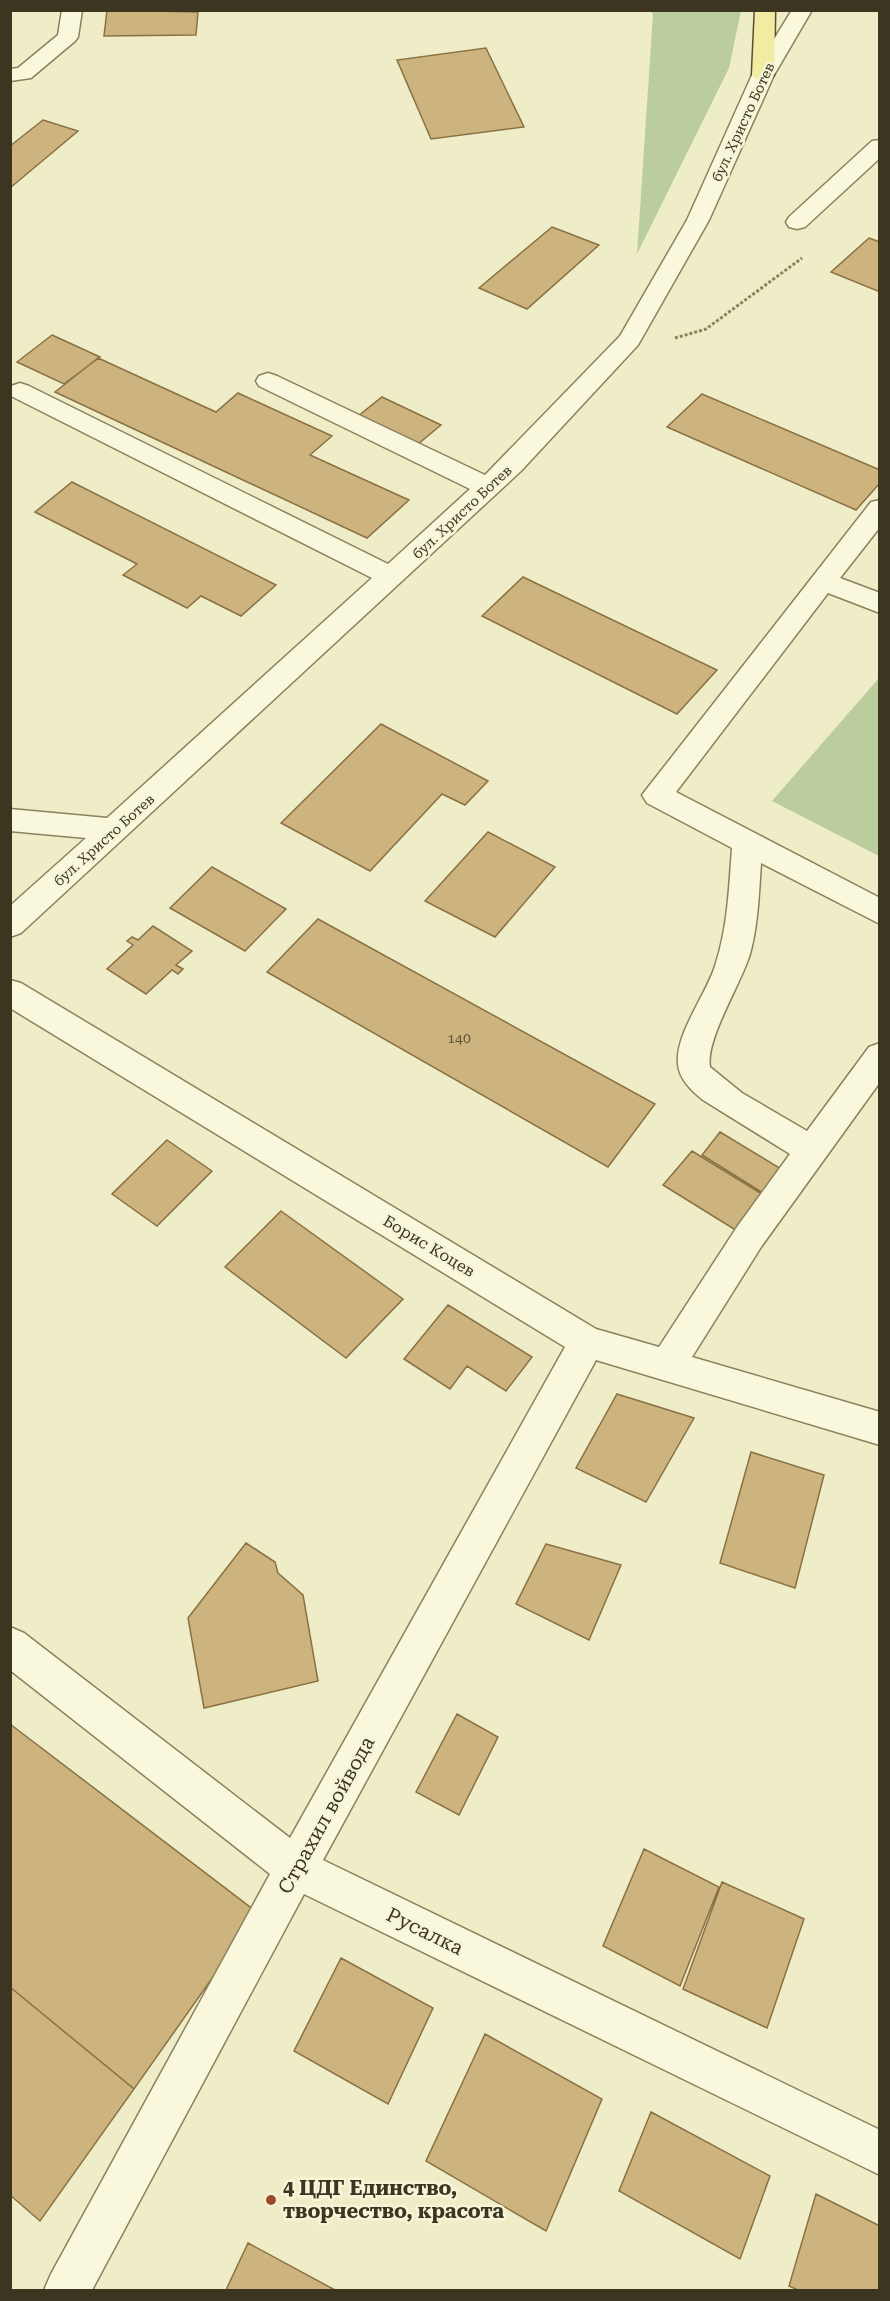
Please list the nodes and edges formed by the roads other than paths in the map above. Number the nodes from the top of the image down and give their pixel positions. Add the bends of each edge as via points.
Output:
1 (72, 10) edge
2 (765, 10) edge
3 (802, 10) edge
4 (763, 75) junction
5 (15, 80) edge
6 (879, 147) edge
7 (797, 222) dead end
8 (268, 381) dead end
9 (20, 391) dead end
10 (488, 488) junction
11 (879, 508) edge
12 (392, 577) junction
13 (823, 581) junction
14 (879, 604) edge
15 (10, 819) edge
16 (114, 830) junction
17 (747, 842) junction
18 (879, 912) edge
19 (10, 925) edge
20 (10, 992) edge
21 (879, 1056) edge
22 (812, 1150) junction
23 (587, 1342) junction
24 (667, 1365) junction
25 (879, 1429) edge
26 (10, 1646) edge
27 (296, 1868) junction
28 (879, 2154) edge
29 (67, 2290) edge

1 - 5 street via 68,37
2 - 4 main road
3 - 4 street, бул. Христо Ботев
4 - 10 street, бул. Христо Ботев via 698,220 630,340
6 - 7 street
8 - 10 street
9 - 12 street
10 - 12 street, бул. Христо Ботев
11 - 13 street
12 - 16 street, бул. Христо Ботев
13 - 14 street
13 - 17 street via 657,795
15 - 16 street
16 - 19 street, бул. Христо Ботев
17 - 18 street
17 - 22 street via 743,917 725,983 692,1053 695,1071 712,1090
20 - 23 street, Борис Коцев
21 - 22 street
22 - 24 street via 749,1237
23 - 24 street, Борис Коцев
23 - 27 street, Страхил войвода
24 - 25 street, Борис Коцев
26 - 27 street, Русалка
27 - 28 street, Русалка
27 - 29 street, Страхил войвода

